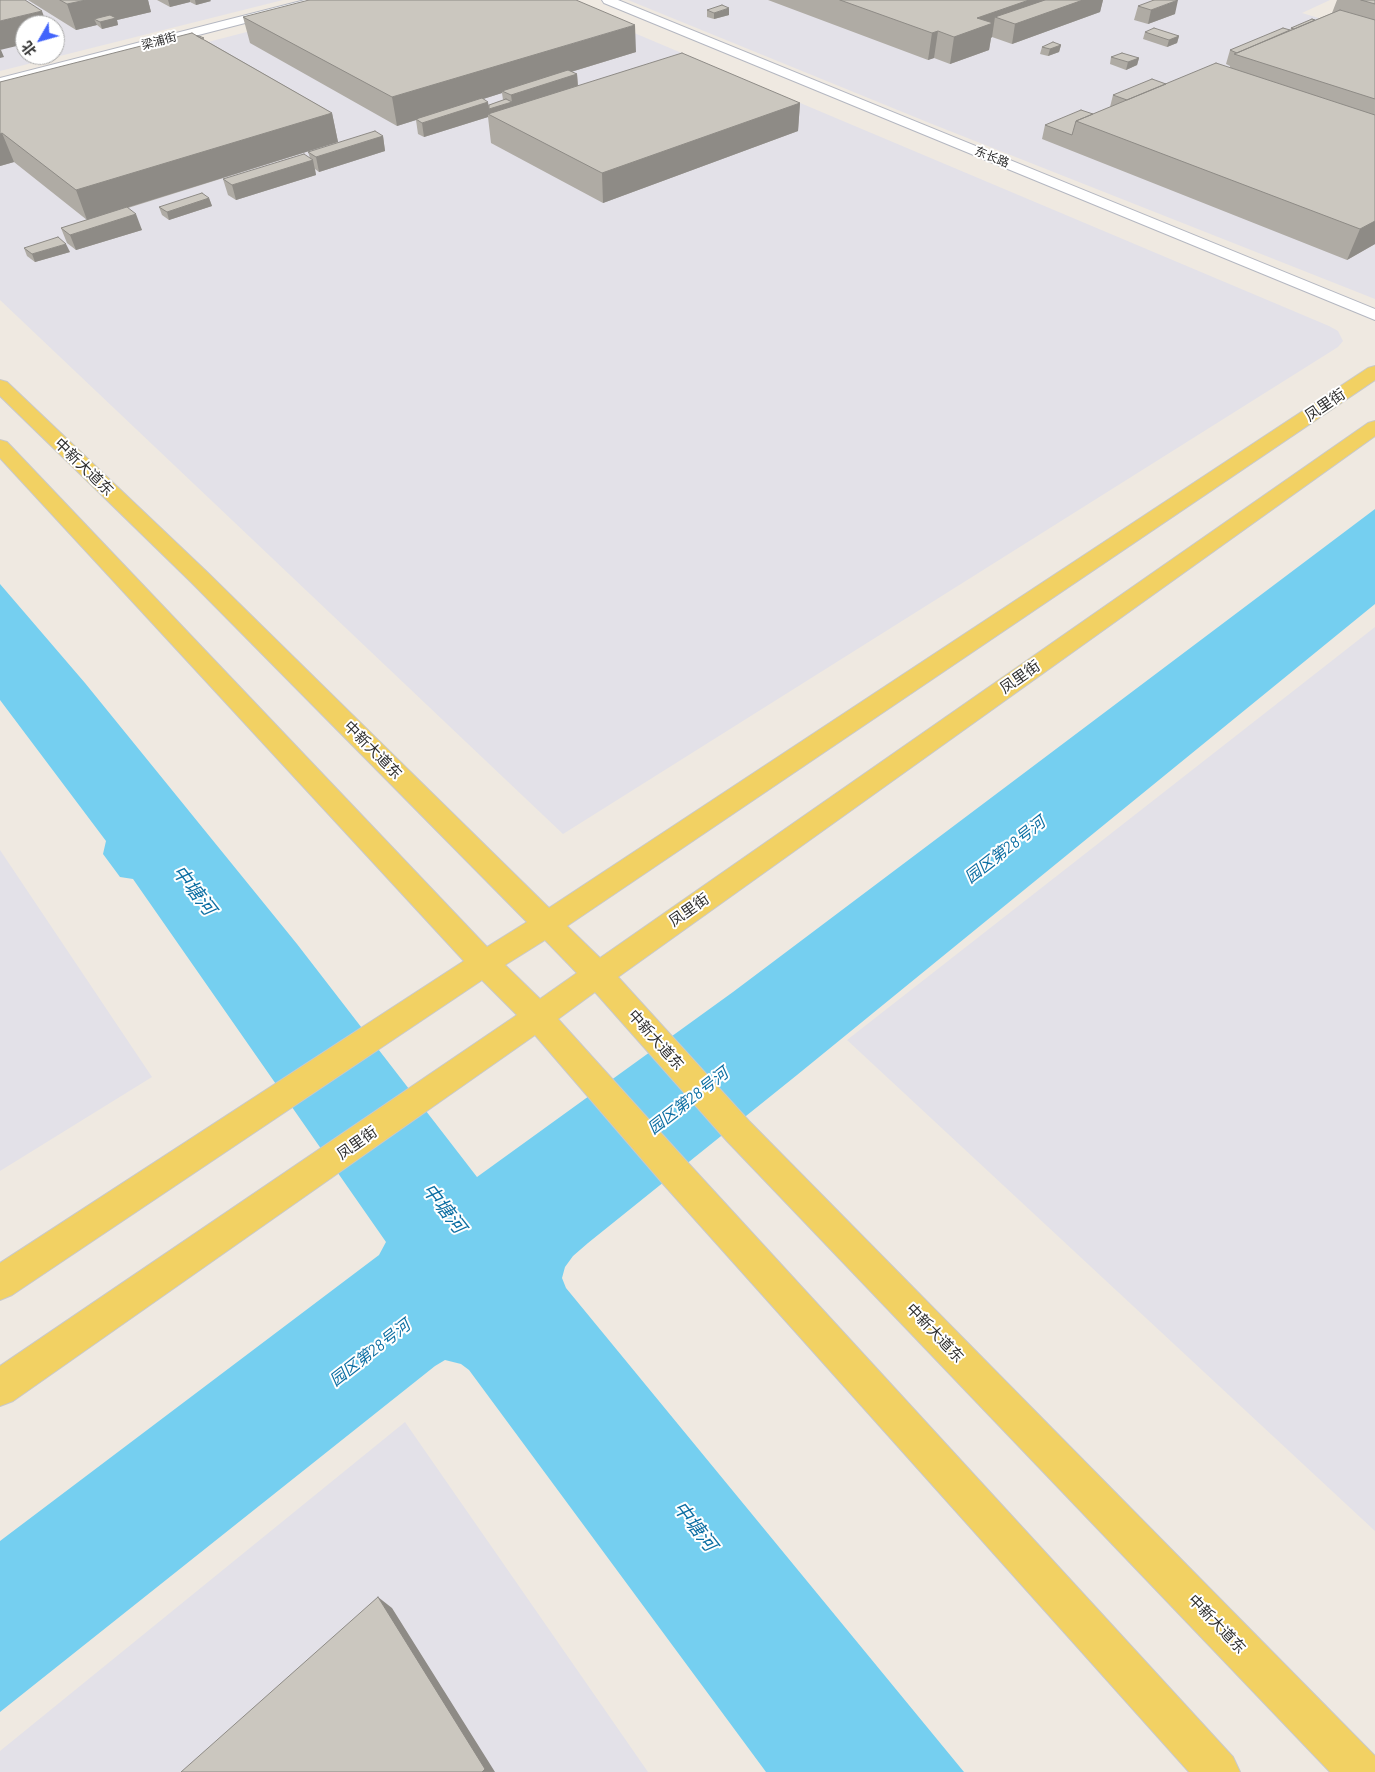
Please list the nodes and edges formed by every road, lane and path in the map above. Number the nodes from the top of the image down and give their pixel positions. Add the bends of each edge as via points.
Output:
1 (319, 0) edge
2 (608, 0) edge
3 (0, 82) edge
4 (1375, 315) edge
5 (1375, 372) edge
6 (0, 386) edge
7 (1375, 428) edge
8 (0, 446) edge
9 (547, 924) junction
10 (484, 962) junction
11 (597, 974) junction
12 (538, 1017) junction
13 (0, 1283) edge
14 (0, 1388) edge
15 (1218, 1772) edge
16 (1360, 1772) edge

1 - 3 street, 梁浦街
2 - 4 street, 东长路
5 - 9 main road, 凤里街
6 - 9 main road, 中新大道东 via 199,577
7 - 11 main road, 凤里街
8 - 10 main road
9 - 10 main road, 凤里街
9 - 11 main road, 中新大道东
10 - 12 main road
10 - 13 main road, 凤里街
11 - 12 main road, 凤里街
11 - 16 main road, 中新大道东 via 738,1131
12 - 14 main road, 凤里街
12 - 15 main road

